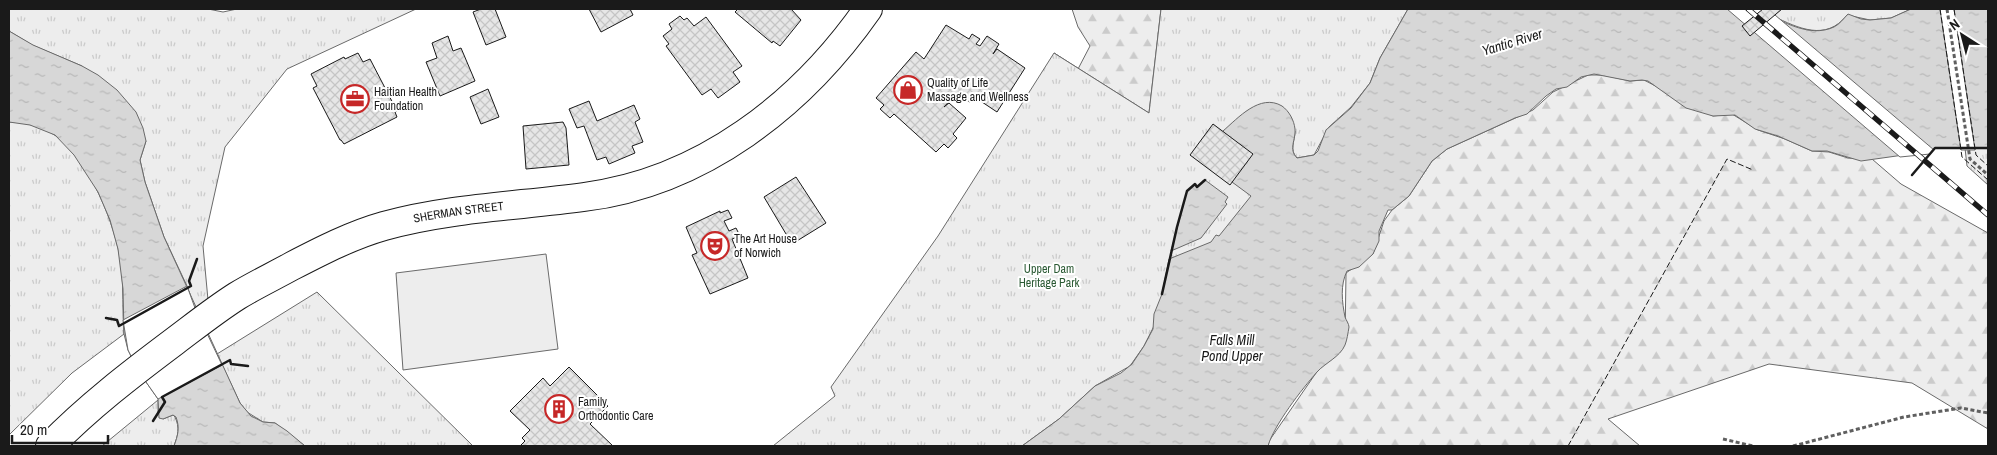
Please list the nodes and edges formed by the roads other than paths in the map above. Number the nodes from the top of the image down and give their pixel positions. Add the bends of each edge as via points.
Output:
1 (868, 9) edge
2 (50, 446) edge

1 - 2 street, SHERMAN STREET via 825,62 785,102 744,134 681,171 640,186 597,195 451,213 385,225 338,243 237,296 208,316 135,370

